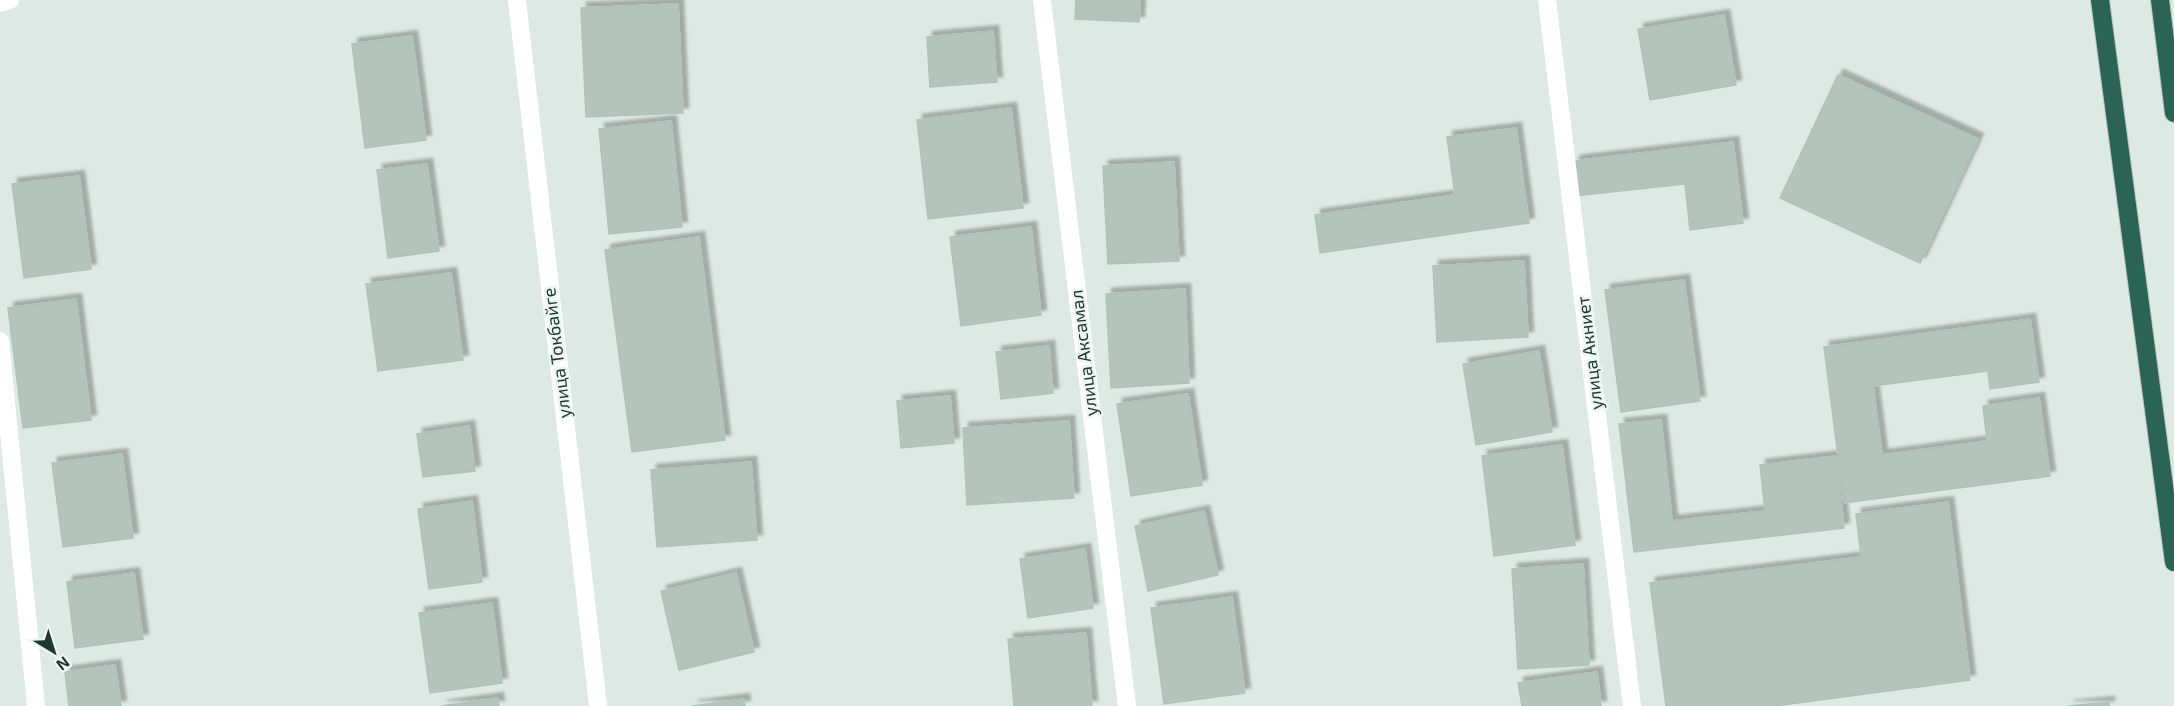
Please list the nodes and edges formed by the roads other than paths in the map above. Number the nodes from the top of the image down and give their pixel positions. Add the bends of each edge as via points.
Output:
1 (10, 0) edge
2 (517, 0) edge
3 (1042, 0) edge
4 (1547, 0) edge
5 (2100, 0) edge
6 (2160, 0) edge
7 (0, 3) edge
8 (2174, 112) edge
9 (0, 341) edge
10 (2174, 562) edge
11 (36, 706) edge
12 (598, 706) edge
13 (1126, 706) edge
14 (1632, 706) edge

1 - 7 street
2 - 12 street, улица Токбайге
3 - 13 street, улица Аксамал
4 - 14 street, улица Акниет
5 - 10 highway
6 - 8 highway
9 - 11 street

